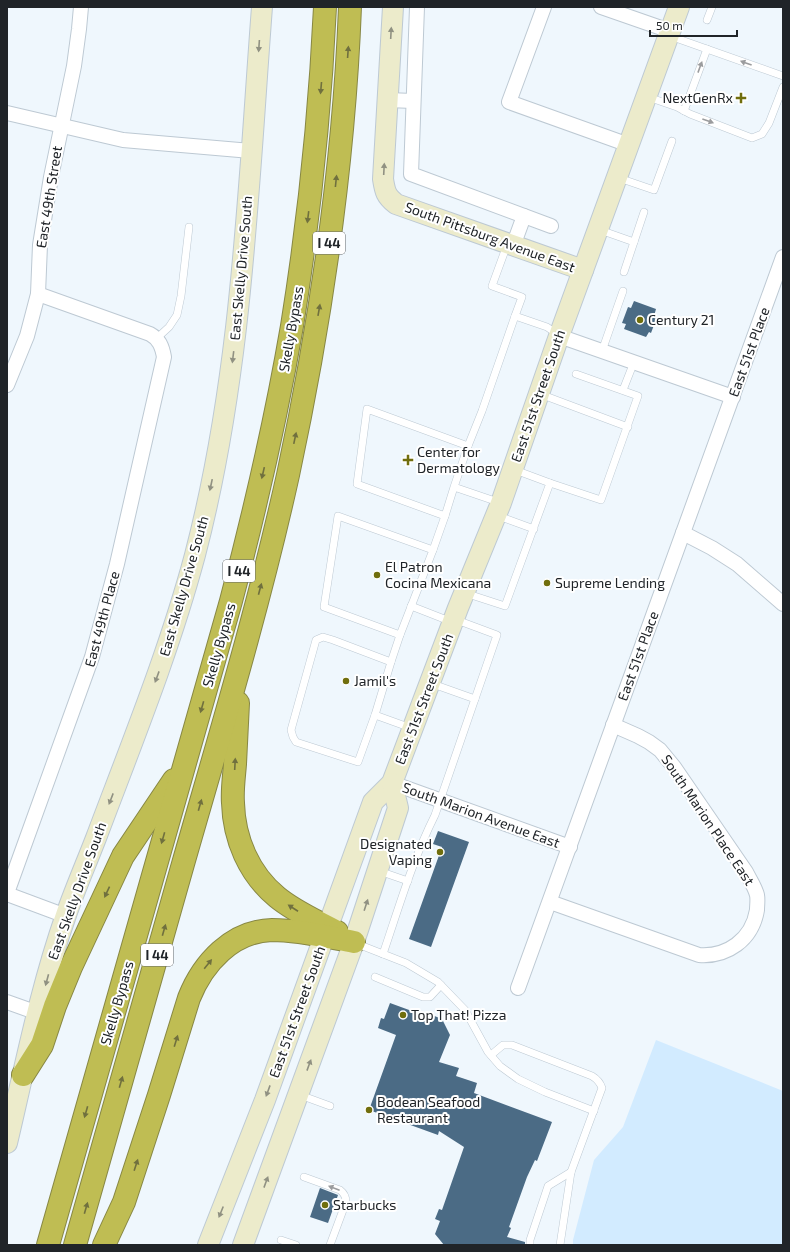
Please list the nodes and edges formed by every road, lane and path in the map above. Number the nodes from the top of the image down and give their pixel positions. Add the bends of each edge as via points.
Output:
1 (81, 7) edge
2 (262, 7) edge
3 (325, 7) edge
4 (350, 7) edge
5 (392, 7) edge
6 (417, 7) edge
7 (544, 7) edge
8 (601, 7) edge
9 (679, 7) edge
10 (712, 7) edge
11 (707, 20) dead end
12 (669, 33) junction
13 (707, 49) junction
14 (783, 76) edge
15 (783, 87) edge
16 (646, 96) junction
17 (388, 100) junction
18 (413, 101) junction
19 (684, 111) junction
20 (7, 113) edge
21 (62, 126) junction
22 (672, 141) dead end
23 (628, 145) junction
24 (251, 151) junction
25 (617, 177) junction
26 (644, 212) dead end
27 (524, 216) junction
28 (552, 226) dead end
29 (189, 227) dead end
30 (598, 230) junction
31 (634, 242) junction
32 (510, 245) junction
33 (783, 257) edge
34 (583, 270) junction
35 (624, 272) dead end
36 (623, 291) dead end
37 (38, 294) junction
38 (515, 316) junction
39 (559, 336) junction
40 (157, 338) junction
41 (602, 351) junction
42 (634, 362) junction
43 (576, 374) dead end
44 (7, 385) edge
45 (623, 390) junction
46 (540, 393) junction
47 (733, 397) junction
48 (628, 427) junction
49 (468, 446) junction
50 (513, 469) junction
51 (550, 483) junction
52 (454, 487) junction
53 (498, 509) junction
54 (445, 516) junction
55 (534, 529) junction
56 (683, 533) junction
57 (433, 550) junction
58 (464, 593) junction
59 (783, 604) edge
60 (411, 606) junction
61 (454, 621) junction
62 (400, 635) junction
63 (391, 662) junction
64 (240, 665) junction
65 (430, 683) junction
66 (475, 699) junction
67 (375, 715) junction
68 (613, 725) junction
69 (413, 728) junction
70 (186, 761) junction
71 (392, 783) junction
72 (440, 800) junction
73 (570, 847) junction
74 (377, 870) junction
75 (408, 881) junction
76 (7, 894) edge
77 (550, 902) junction
78 (66, 916) junction
79 (326, 931) junction
80 (354, 942) junction
81 (383, 954) junction
82 (375, 977) dead end
83 (441, 985) junction
84 (518, 988) dead end
85 (7, 1002) edge
86 (38, 1013) junction
87 (491, 1055) junction
88 (23, 1075) junction
89 (298, 1094) junction
90 (330, 1106) dead end
91 (594, 1111) junction
92 (7, 1143) edge
93 (571, 1172) junction
94 (304, 1177) dead end
95 (281, 1240) dead end
96 (48, 1245) edge
97 (75, 1245) edge
98 (104, 1245) edge
99 (208, 1245) edge
100 (243, 1245) edge
101 (296, 1245) edge
102 (330, 1245) edge
103 (530, 1245) edge
104 (560, 1245) edge

1 - 21 street, East 49th Street via 74,66
2 -> 24 main road, East Skelly Drive South
3 -> 70 highway, Skelly Bypass / I 44 via 314,164 305,241 283,372 251,525
64 -> 4 highway, Skelly Bypass / I 44 via 288,476 321,300 342,126
17 -> 5 main road
6 - 18 street
7 - 23 street via 510,102
8 - 12 street
9 - 12 main road, East 51st Street South
10 - 11 lane
12 - 13 lane
12 - 16 main road, East 51st Street South
14 -> 13 lane
19 -> 13 lane
19 -> 15 lane via 752,138 762,134 769,123
16 - 19 lane
16 - 23 main road, East 51st Street South
17 - 18 street
32 -> 17 main road, South Pittsburg Avenue East via 396,204 388,197 383,180
18 - 27 street via 411,174
20 - 21 street
21 - 24 street via 123,140
21 - 37 street, East 49th Street via 40,245
22 - 25 lane via 654,190
23 - 25 main road, East 51st Street South
24 -> 78 main road, East Skelly Drive South via 233,360 208,501 166,653
25 - 30 main road, East 51st Street South
26 - 31 lane
27 - 28 street
27 - 32 street
29 - 40 lane via 177,316
30 - 31 lane
30 - 34 main road, East 51st Street South
31 - 35 lane
32 - 34 main road, South Pittsburg Avenue East
32 - 38 lane via 492,286 522,297
33 - 47 street, East 51st Place
34 - 39 main road, East 51st Street South
36 - 41 lane
37 - 40 street
37 - 44 street, East 49th Street via 27,336
38 - 39 lane via 547,327
38 - 49 lane
39 - 41 street
39 - 46 main road, East 51st Street South
40 - 76 street, East 49th Place via 164,357 104,618
41 - 42 street
42 - 45 lane
42 - 47 street
43 - 45 lane
45 - 48 lane via 638,396
46 - 48 lane
46 - 50 main road, East 51st Street South
47 - 56 street, East 51st Place
48 - 51 lane via 601,500
49 - 52 lane
49 - 54 lane via 367,409 357,484
50 - 51 lane
50 - 53 main road, East 51st Street South
51 - 55 lane
52 - 53 lane
52 - 54 lane
53 - 55 lane
53 - 58 main road, East 51st Street South
54 - 57 lane
55 - 58 lane via 505,606
56 - 59 street via 737,564
56 - 68 street, East 51st Place
57 - 60 lane
57 - 62 lane via 338,516 324,607
58 - 61 main road, East 51st Street South
60 - 61 lane
60 - 62 lane
61 - 65 main road, East 51st Street South
61 - 66 lane via 497,635
62 - 63 lane
63 - 67 lane
63 - 67 lane via 333,640 322,637 316,640 291,730 296,742 358,762
79 -> 64 highway via 266,887 252,869 241,847 235,826 233,803
97 -> 64 highway, Skelly Bypass / I 44
65 - 66 lane
65 - 69 main road, East 51st Street South
66 - 72 lane
67 - 69 lane
68 - 73 street, East 51st Place
68 - 77 street, South Marion Place East via 650,742 674,767 753,885 758,905 755,919 743,940 734,947 709,956 699,955
69 - 71 main road, East 51st Street South
70 -> 88 highway via 124,856 71,967 42,1045
70 -> 96 highway, Skelly Bypass / I 44
71 - 72 street, South Marion Avenue East
71 - 74 main road, East 51st Street South via 398,808
71 - 79 main road, East 51st Street South via 373,802
72 - 73 street, South Marion Avenue East
72 - 75 lane
73 - 77 street, East 51st Place
74 - 75 lane
80 -> 74 main road, East 51st Street South
75 - 81 lane
76 - 78 street
77 - 84 street, East 51st Place
78 -> 86 main road, East Skelly Drive South
79 - 80 highway
98 -> 79 highway via 124,1202 189,998 195,982 206,966 233,941 252,934 270,930
79 -> 99 main road, East 51st Street South via 265,1100
80 - 81 lane
89 -> 80 main road, East 51st Street South
81 - 83 lane via 406,963
82 - 83 lane via 430,997
83 - 87 lane via 465,1010
85 - 86 street
86 - 88 main road, East Skelly Drive South
87 - 91 lane via 500,1066 518,1079
87 - 91 lane via 503,1044 512,1045 598,1079 602,1088
88 - 92 main road, East Skelly Drive South
89 - 90 lane
100 -> 89 main road, East 51st Street South
91 - 93 lane
93 - 103 lane via 548,1186
93 - 104 lane
102 -> 94 lane via 346,1198 340,1190
95 - 101 lane

